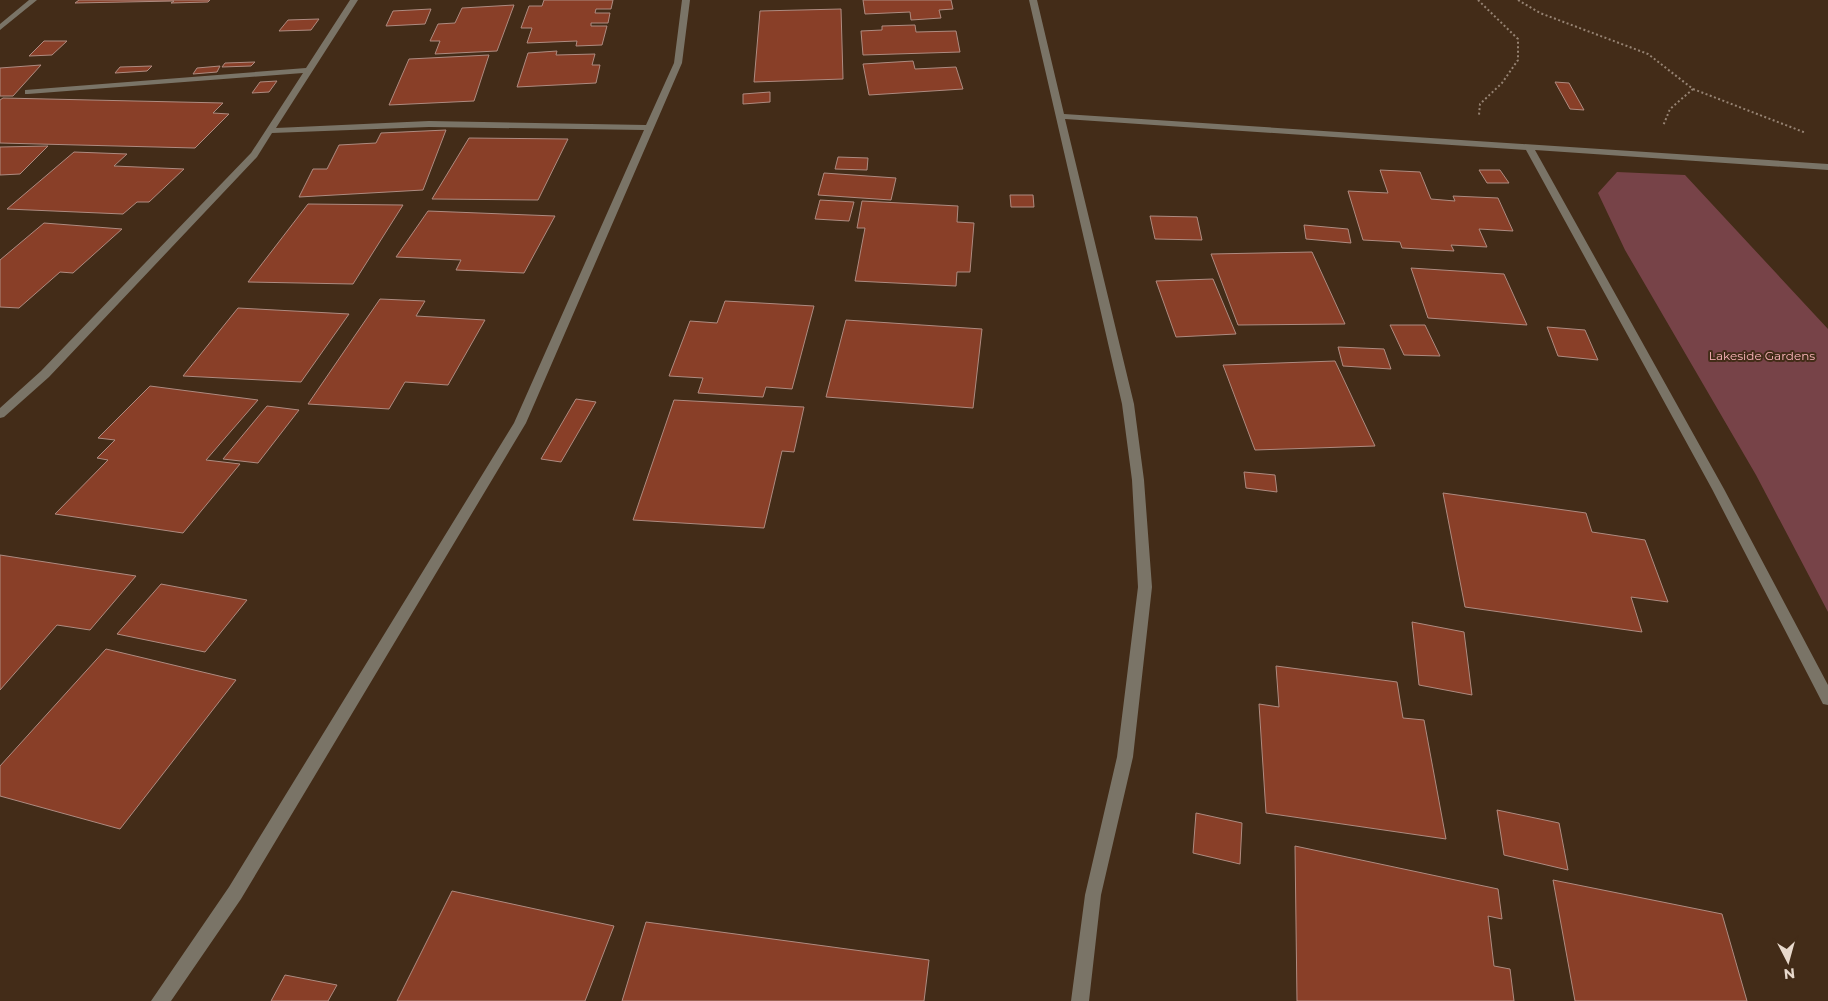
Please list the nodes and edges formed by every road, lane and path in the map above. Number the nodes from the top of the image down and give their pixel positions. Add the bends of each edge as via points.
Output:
1 (33, 0) edge
2 (354, 0) edge
3 (686, 0) edge
4 (1033, 0) edge
5 (1478, 0) edge
6 (1518, 0) edge
7 (0, 28) edge
8 (308, 70) junction
9 (1693, 90) junction
10 (28, 92) dead end
11 (1059, 116) junction
12 (649, 128) junction
13 (269, 131) junction
14 (1810, 134) dead end
15 (1477, 144) junction
16 (1530, 148) junction
17 (1651, 156) junction
18 (1828, 167) edge
19 (0, 414) edge
20 (1828, 699) edge
21 (160, 1001) edge
22 (1080, 1001) edge

1 - 7 street
2 - 8 street
3 - 12 street via 678,63
4 - 11 street
5 - 15 path via 1518,39 1518,60 1502,83 1480,104
6 - 9 path via 1540,13 1648,54
8 - 10 street
8 - 13 street
9 - 14 path
9 - 17 path via 1670,109
11 - 15 street
11 - 22 street via 1128,404 1138,480 1145,586 1125,757 1093,895
12 - 13 street via 429,124
12 - 21 street via 520,423 235,893
13 - 19 street via 254,155 52,366
15 - 16 street
16 - 17 street
16 - 20 street via 1718,489
17 - 18 street

